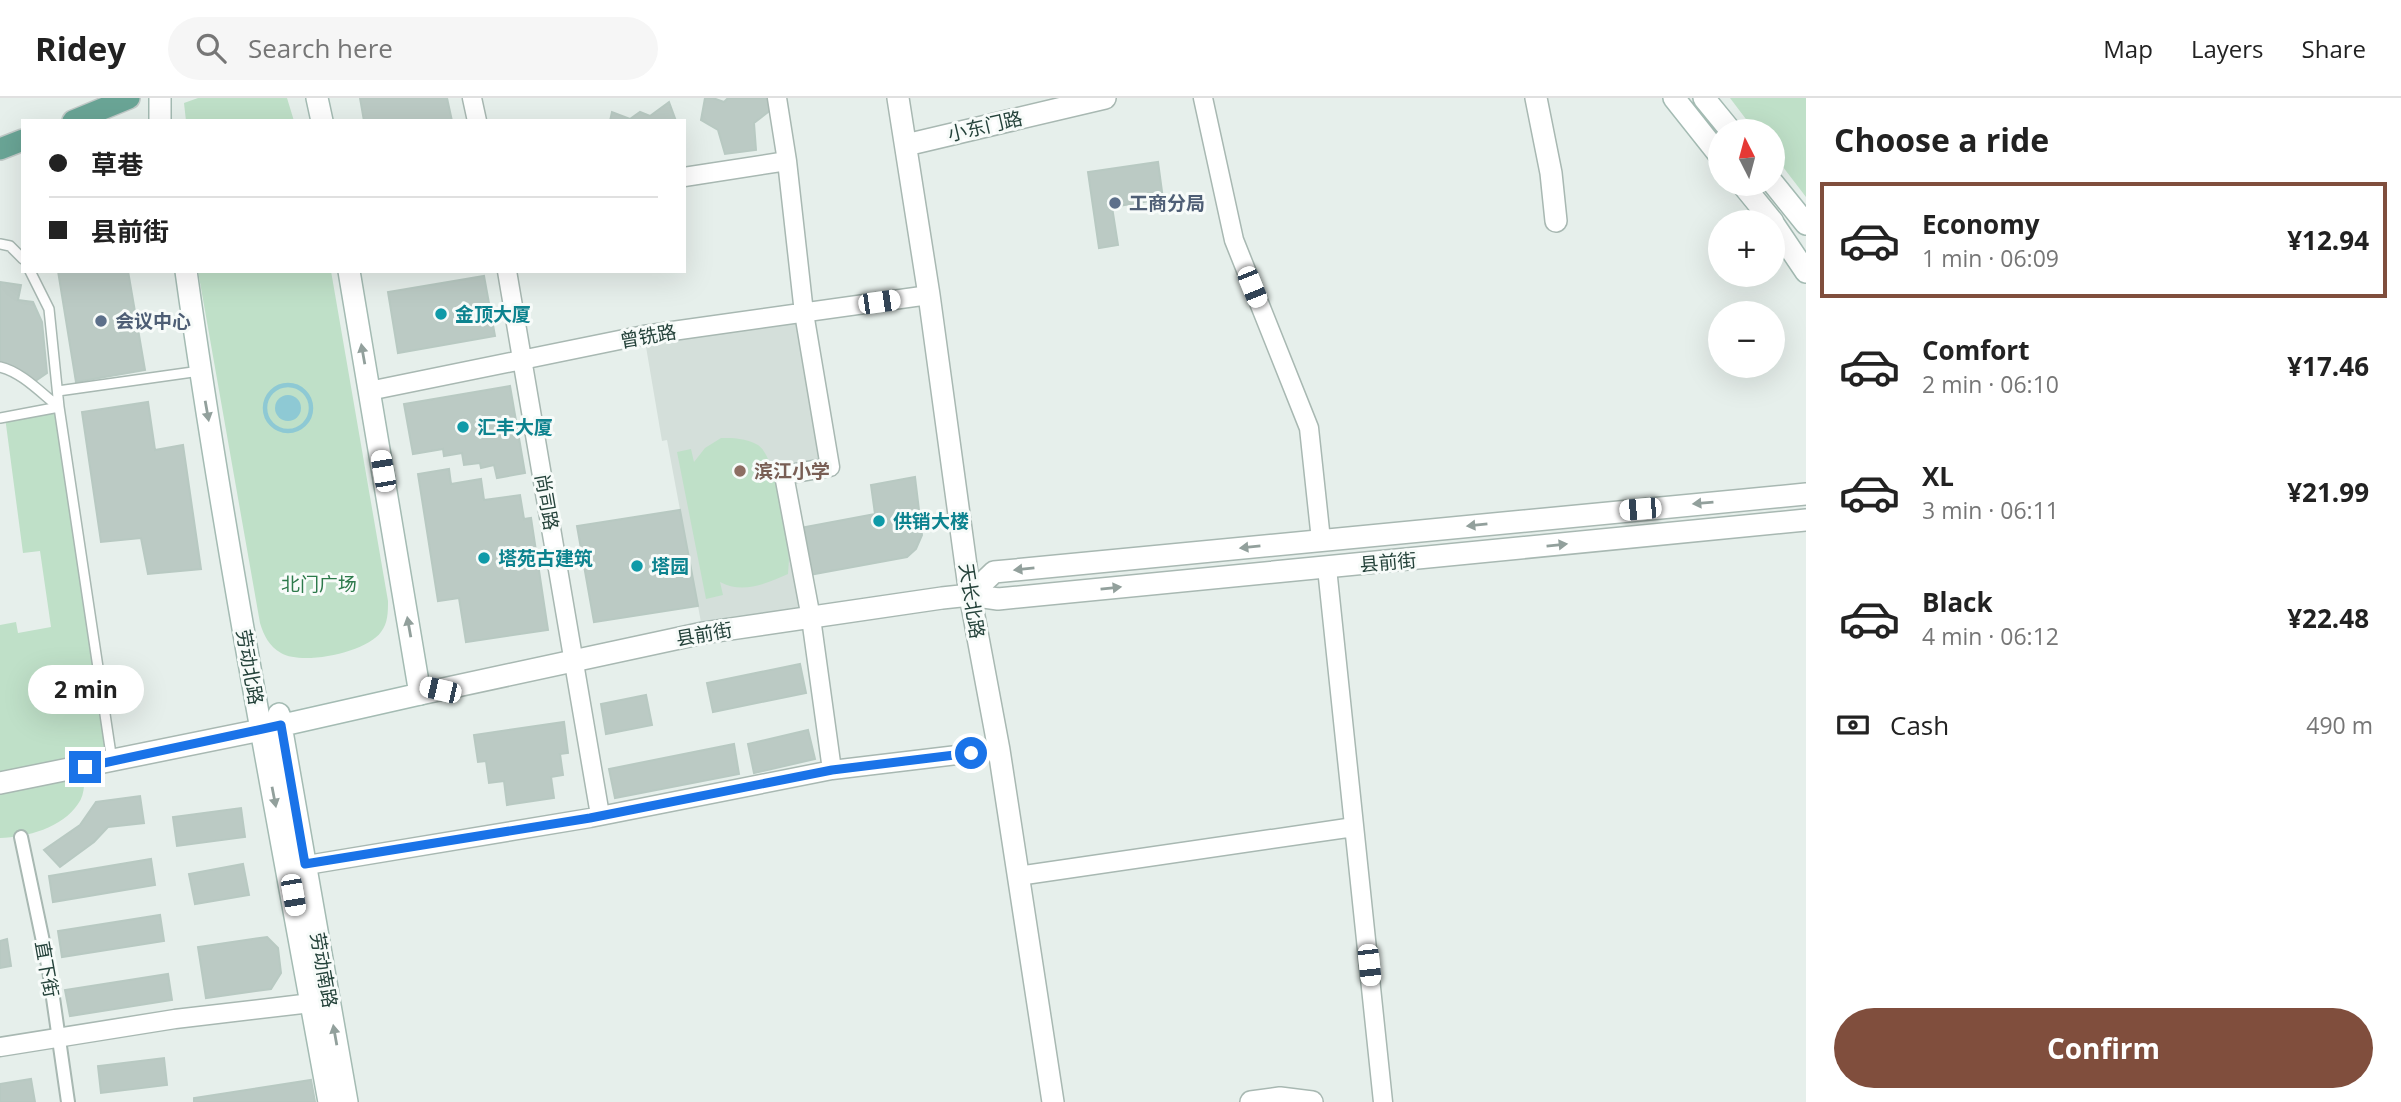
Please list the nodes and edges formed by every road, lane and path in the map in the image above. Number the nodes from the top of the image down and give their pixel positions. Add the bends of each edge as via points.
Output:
1 (129, 98) edge
2 (160, 98) edge
3 (317, 98) edge
4 (472, 98) edge
5 (777, 98) edge
6 (898, 98) edge
7 (1105, 98) edge
8 (1203, 98) edge
9 (1536, 98) edge
10 (1674, 98) edge
11 (1704, 98) edge
12 (78, 119) edge
13 (160, 119) edge
14 (322, 119) edge
15 (477, 119) edge
16 (1721, 119) edge
17 (21, 141) edge
18 (1708, 141) edge
19 (906, 145) junction
20 (0, 149) edge
21 (787, 161) junction
22 (686, 177) edge
23 (1752, 196) edge
24 (1783, 196) edge
25 (1763, 210) edge
26 (1556, 221) dead end
27 (1806, 224) edge
28 (1785, 240) edge
29 (0, 244) edge
30 (21, 257) edge
31 (1806, 272) edge
32 (31, 273) edge
33 (186, 273) edge
34 (349, 273) edge
35 (507, 273) edge
36 (929, 295) junction
37 (804, 313) junction
38 (522, 360) junction
39 (0, 367) edge
40 (200, 371) junction
41 (58, 391) junction
42 (369, 391) junction
43 (59, 407) junction
44 (0, 418) edge
45 (1806, 494) edge
46 (1806, 520) edge
47 (1321, 540) junction
48 (1327, 568) junction
49 (970, 595) junction
50 (811, 618) junction
51 (574, 660) junction
52 (426, 689) junction
53 (270, 722) junction
54 (999, 750) junction
55 (112, 761) junction
56 (832, 770) junction
57 (0, 783) edge
58 (600, 815) junction
59 (1354, 827) junction
60 (21, 837) dead end
61 (296, 866) junction
62 (1018, 876) junction
63 (311, 1003) junction
64 (58, 1038) junction
65 (0, 1047) edge
66 (68, 1102) edge
67 (329, 1102) edge
68 (347, 1102) edge
69 (1053, 1102) edge
70 (1251, 1102) edge
71 (1312, 1102) edge
72 (1383, 1102) edge

1 - 12 main road
2 - 13 street
3 - 14 street
4 - 15 street
5 - 21 street
6 - 19 street, 天长北路
7 - 19 street, 小东门路
8 - 47 street via 1234,240 1309,428
9 - 26 street
10 - 18 street
11 - 16 street
17 - 20 main road
19 - 36 street, 天长北路
21 - 22 street
21 - 37 street
23 - 25 street
24 - 27 street
28 - 31 street
29 - 30 lane via 10,246
32 - 41 lane via 49,309
33 - 40 street, 劳动北路
42 -> 34 street
35 - 38 street, 尚司路
36 - 37 street, 曾铣路
36 - 49 street, 天长北路
37 - 38 street, 曾铣路 via 644,335
37 - 50 street via 830,467 784,475
38 - 42 street, 曾铣路
38 - 51 street, 尚司路
39 - 43 lane
40 - 41 lane
40 -> 53 street, 劳动北路
41 - 43 lane
52 -> 42 street
43 - 44 lane
43 - 55 lane
45 -> 47 street, 县前街
48 -> 46 street, 县前街
47 -> 49 street, 县前街 via 995,572
49 -> 48 street, 县前街 via 998,599
48 - 59 street
49 - 50 street, 县前街
49 - 54 street, 天长北路
50 - 51 street, 县前街 via 703,633
50 - 56 street
51 - 52 street, 县前街
51 - 58 street, 尚司路
52 - 53 street, 县前街
53 - 55 street, 县前街 via 237,735
53 - 61 street, 劳动北路
54 - 56 street
54 - 62 street, 天长北路
55 - 57 street, 县前街
56 - 58 street
58 - 61 street
59 - 62 street
59 - 72 street
60 - 64 street, 直下街
61 - 63 street, 劳动北路
68 -> 61 street, 劳动南路
62 - 69 street, 天长北路
63 - 64 street
63 - 67 street, 劳动北路
64 - 65 street
64 - 66 street, 直下街
70 - 71 street via 1280,1098

